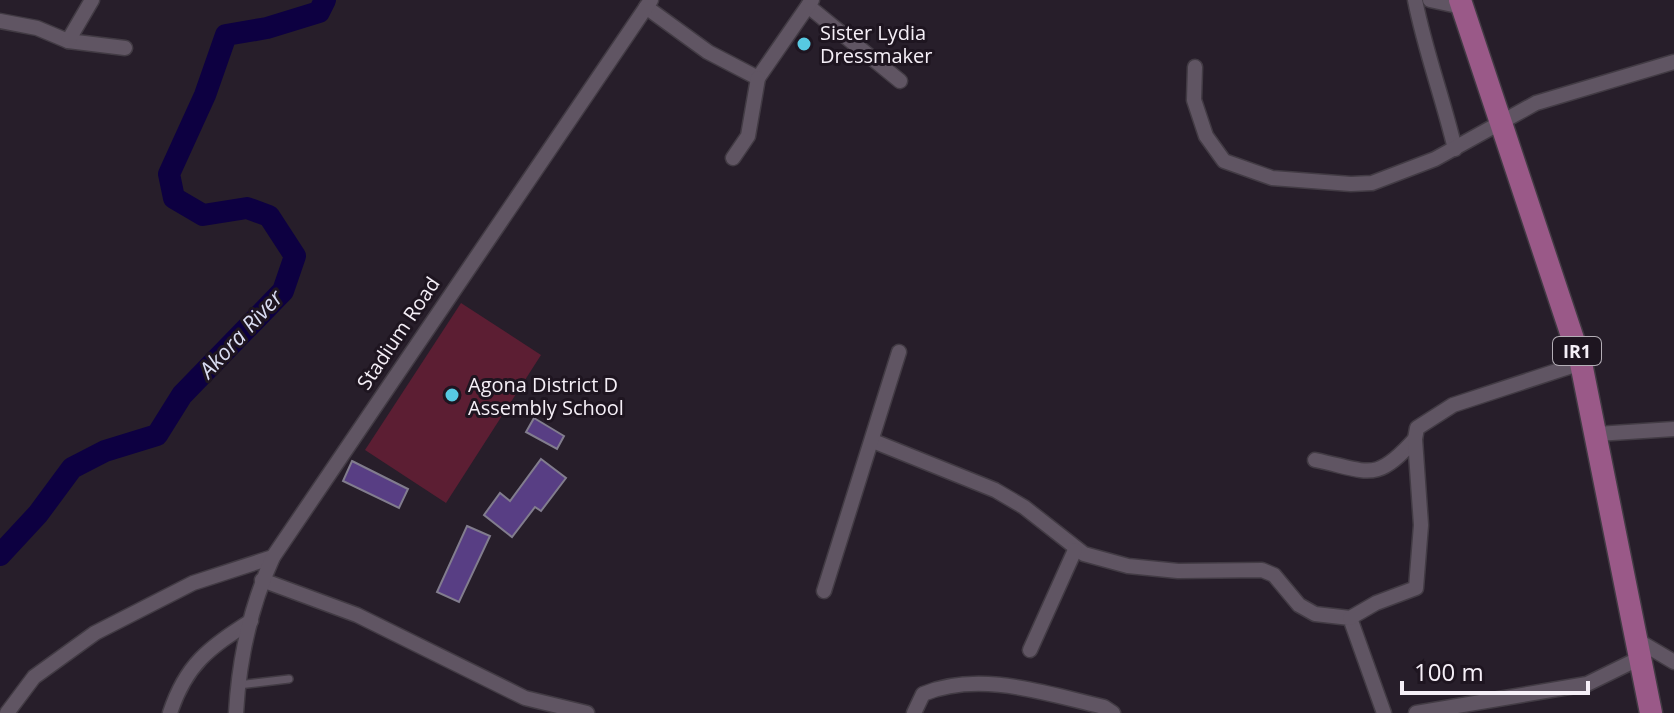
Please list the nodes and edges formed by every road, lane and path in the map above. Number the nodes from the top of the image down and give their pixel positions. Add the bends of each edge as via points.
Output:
1 (92, 0) edge
2 (1415, 0) edge
3 (1430, 0) edge
4 (648, 3) edge
5 (810, 3) edge
6 (1461, 4) edge
7 (0, 21) edge
8 (68, 41) junction
9 (125, 48) dead end
10 (1672, 63) edge
11 (1195, 67) dead end
12 (758, 78) junction
13 (1674, 80) edge
14 (900, 81) dead end
15 (1502, 121) junction
16 (1455, 149) junction
17 (733, 158) dead end
18 (899, 352) dead end
19 (1581, 363) junction
20 (1674, 429) edge
21 (1597, 434) junction
22 (1415, 439) junction
23 (873, 441) junction
24 (1315, 460) dead end
25 (1075, 550) junction
26 (273, 557) junction
27 (262, 580) junction
28 (824, 591) dead end
29 (1350, 618) junction
30 (251, 621) junction
31 (1639, 649) junction
32 (1030, 650) dead end
33 (1674, 662) edge
34 (289, 679) dead end
35 (238, 685) junction
36 (519, 695) junction
37 (7, 713) edge
38 (170, 713) edge
39 (236, 713) edge
40 (518, 713) edge
41 (587, 713) edge
42 (914, 713) edge
43 (1113, 713) edge
44 (1384, 713) edge
45 (1416, 713) edge
46 (1651, 713) edge

1 - 8 street
2 - 16 street
3 - 6 street
4 - 12 street via 708,52
4 - 26 street, Stadium Road
5 - 12 street
5 - 14 street
6 - 15 main road, IR1
7 - 8 street
8 - 9 street
10 - 13 street
10 - 15 street via 1536,103
11 - 16 street via 1194,100 1206,136 1224,161 1254,174 1372,183
12 - 17 street via 748,136
15 - 16 street
15 - 19 main road, IR1
18 - 23 street
19 - 21 main road, IR1
19 - 22 street via 1453,405 1417,428
20 - 21 street
21 - 31 main road, IR1
22 - 24 street via 1383,469
22 - 29 street via 1421,525 1416,588
23 - 25 street via 995,490 1051,526
23 - 28 street
25 - 29 street via 1128,566 1262,570 1315,614
25 - 32 street
26 - 27 street, Stadium Road
26 - 37 street via 193,583 95,633 34,677
27 - 30 street, Stadium Road
27 - 36 street via 357,615
29 - 44 street
30 - 35 street, Stadium Road
30 - 38 street via 206,650 180,684
31 - 33 street
31 - 45 street via 1587,684
31 - 46 main road, IR1
34 - 35 lane
35 - 39 street, Stadium Road
36 - 40 street
36 - 41 street
42 - 43 street via 923,694 944,685 980,684 1018,688

